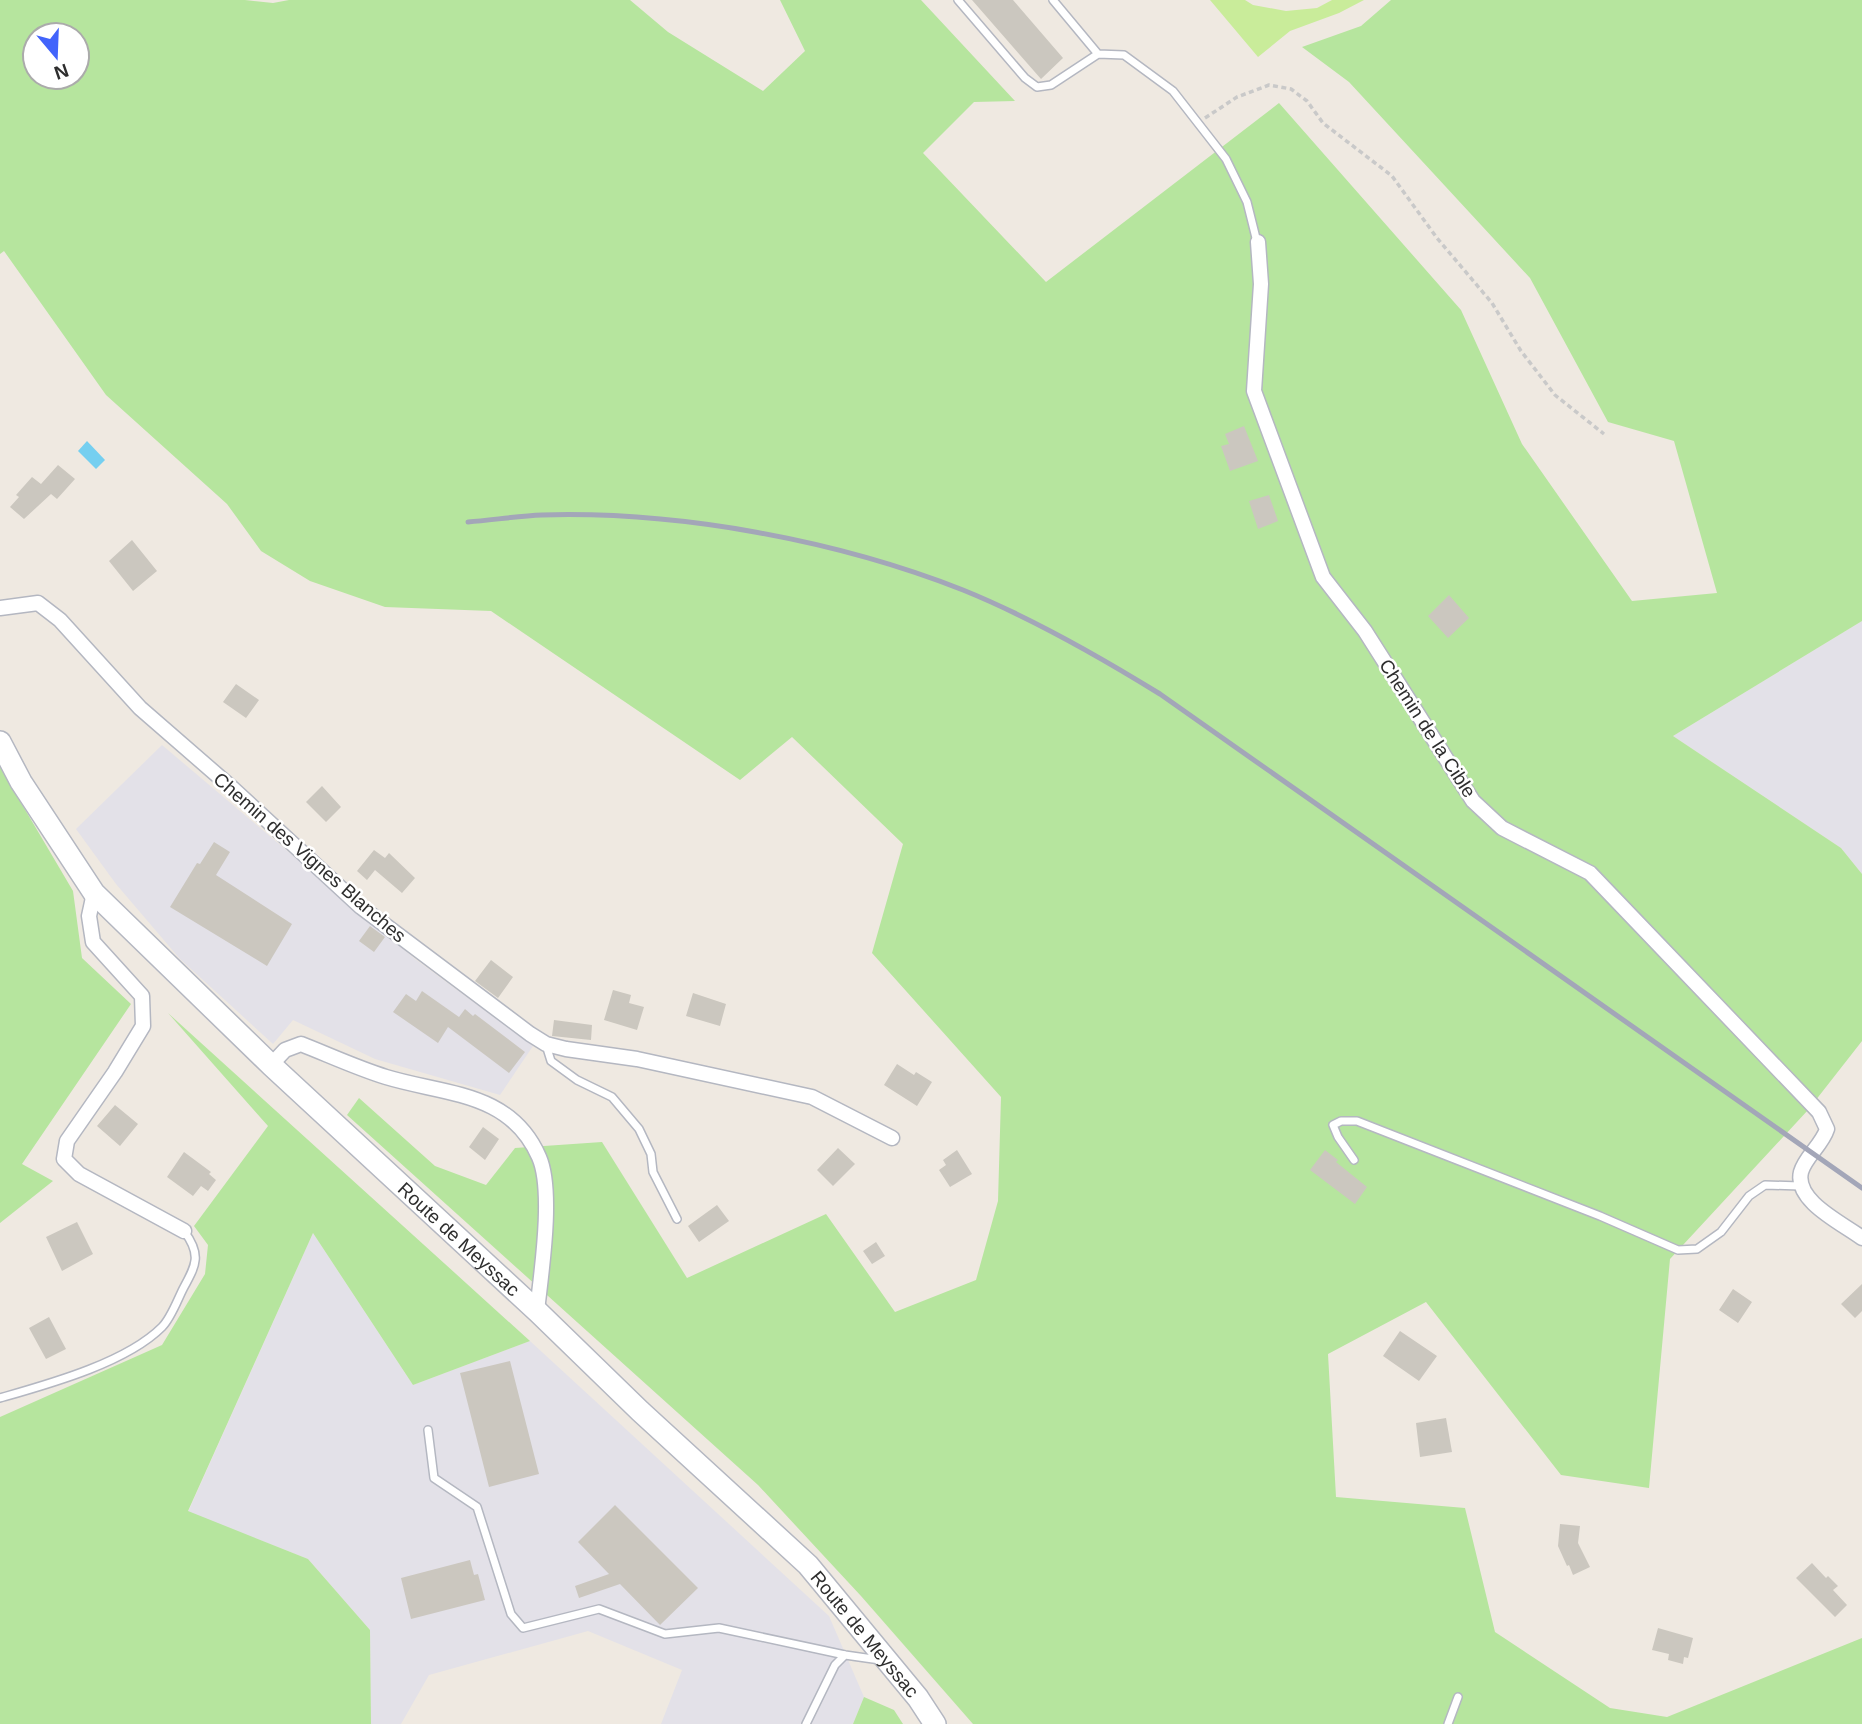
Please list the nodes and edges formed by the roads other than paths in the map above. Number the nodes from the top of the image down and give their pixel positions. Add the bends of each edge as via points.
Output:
1 (958, 0) edge
2 (1052, 0) edge
3 (1098, 54) junction
4 (1258, 243) joint
5 (0, 608) edge
6 (0, 742) edge
7 (94, 893) junction
8 (546, 1044) junction
9 (271, 1065) junction
10 (892, 1138) dead end
11 (1353, 1160) dead end
12 (1800, 1186) junction
13 (677, 1219) dead end
14 (184, 1231) joint
15 (1862, 1238) edge
16 (537, 1311) junction
17 (0, 1398) edge
18 (428, 1430) dead end
19 (845, 1655) junction
20 (888, 1661) junction
21 (1458, 1697) dead end
22 (806, 1724) edge
23 (935, 1724) edge
24 (1448, 1724) edge

1 - 3 lane via 1037,87 1051,85
2 - 3 lane
3 - 4 lane via 1124,55 1173,91 1226,159 1247,202
4 - 12 street, Chemin de la Cible via 1261,284 1254,391 1323,577 1365,631 1473,801 1502,828 1590,873 1819,1112 1827,1129 1801,1170
5 - 8 street, Chemin des Vignes Blanches via 38,603 60,620 140,708 361,907
6 - 7 main road, Route de Meyssac
7 - 9 main road, Route de Meyssac
7 - 14 street via 89,916 93,942 142,996 143,1026 67,1141 64,1160 79,1174
8 - 10 street, Chemin des Vignes Blanches via 812,1097
8 - 13 lane via 551,1060 577,1080 612,1097 639,1129 651,1154 653,1172
9 - 16 main road, Route de Meyssac
9 - 16 street via 285,1050 301,1044 386,1077 482,1100 521,1127 540,1159 547,1202
11 - 12 lane via 1333,1125 1341,1121 1357,1121 1678,1250 1697,1249 1721,1233 1749,1196 1765,1185
12 - 15 street via 1808,1200
14 - 17 lane via 195,1245 195,1266 163,1326 131,1350 52,1384
16 - 20 main road, Route de Meyssac via 807,1565
18 - 19 lane via 434,1478 477,1507 511,1614 523,1628 599,1608 665,1634 719,1628
19 - 20 lane
19 - 22 lane via 835,1665
20 - 23 main road, Route de Meyssac
21 - 24 lane

